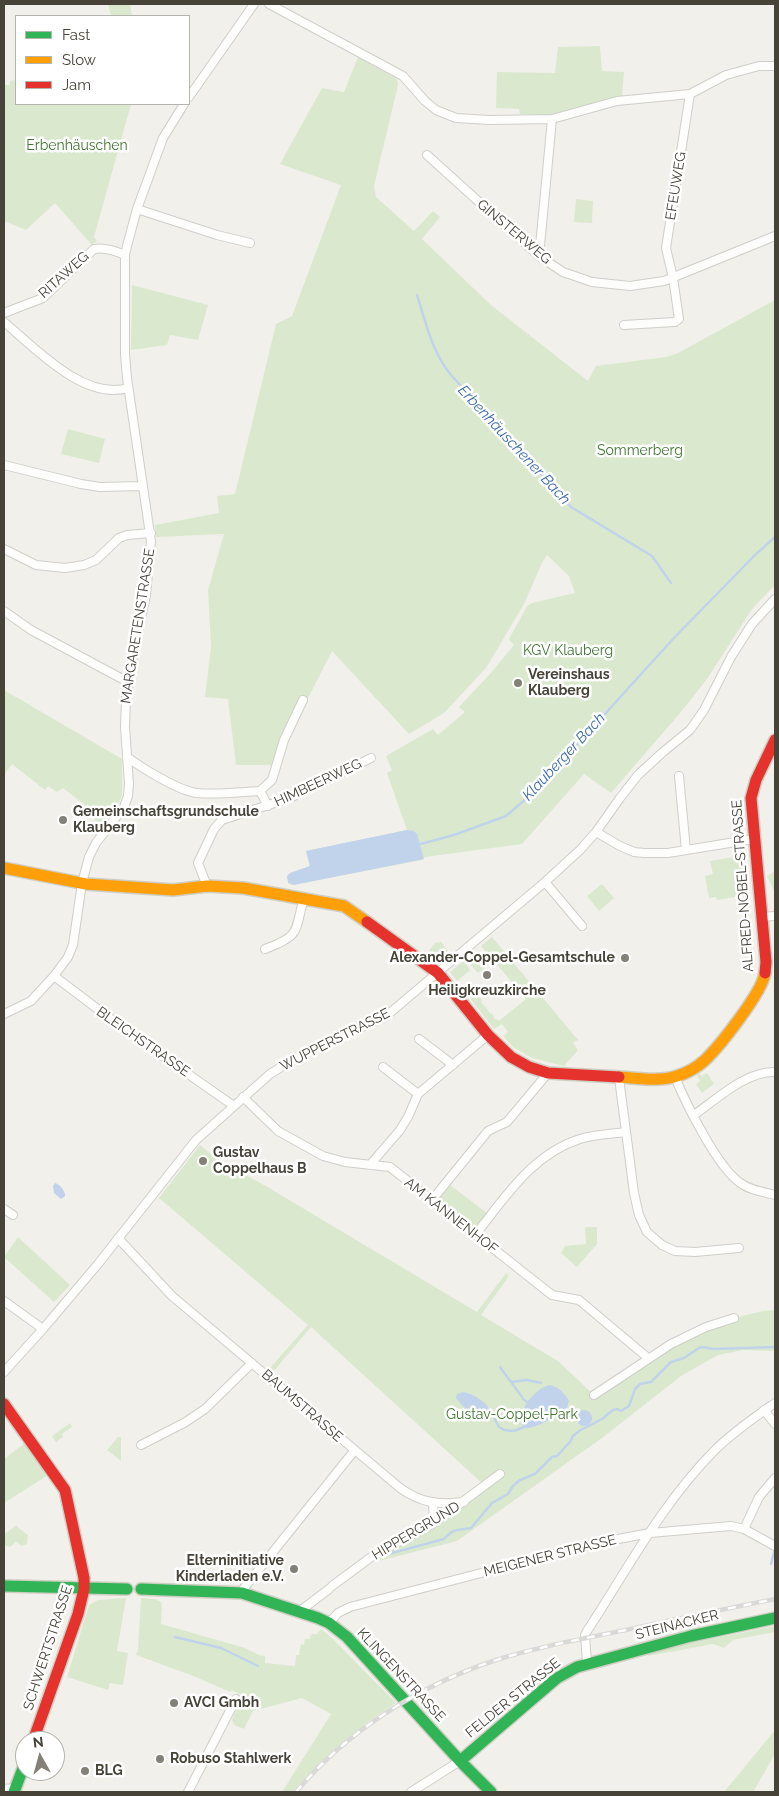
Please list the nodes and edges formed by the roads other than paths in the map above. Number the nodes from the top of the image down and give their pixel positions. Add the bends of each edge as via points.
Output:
1 (254, 4) edge
2 (269, 4) edge
3 (775, 66) edge
4 (690, 94) junction
5 (190, 96) edge
6 (183, 105) edge
7 (552, 119) junction
8 (427, 155) dead end
9 (137, 210) junction
10 (775, 236) edge
11 (250, 243) dead end
12 (125, 255) junction
13 (539, 256) junction
14 (673, 278) junction
15 (4, 313) edge
16 (4, 322) edge
17 (624, 326) dead end
18 (128, 388) junction
19 (4, 466) edge
20 (143, 486) junction
21 (151, 537) junction
22 (4, 548) edge
23 (775, 599) edge
24 (4, 611) edge
25 (128, 682) junction
26 (303, 700) dead end
27 (774, 743) edge
28 (127, 757) junction
29 (371, 758) dead end
30 (679, 776) dead end
31 (260, 791) junction
32 (268, 806) junction
33 (596, 832) junction
34 (754, 840) junction
35 (686, 850) junction
36 (4, 868) edge
37 (545, 882) junction
38 (82, 883) junction
39 (207, 886) junction
40 (304, 898) junction
41 (775, 916) edge
42 (761, 918) junction
43 (582, 926) dead end
44 (265, 949) dead end
45 (771, 962) edge
46 (438, 972) junction
47 (54, 976) junction
48 (4, 1014) edge
49 (488, 1035) junction
50 (419, 1039) dead end
51 (453, 1065) junction
52 (383, 1068) dead end
53 (775, 1072) edge
54 (548, 1073) junction
55 (675, 1077) junction
56 (619, 1078) junction
57 (418, 1094) junction
58 (243, 1097) junction
59 (234, 1106) junction
60 (694, 1115) junction
61 (626, 1132) junction
62 (370, 1165) junction
63 (775, 1195) edge
64 (432, 1200) junction
65 (4, 1209) edge
66 (13, 1215) dead end
67 (475, 1236) junction
68 (118, 1238) junction
69 (739, 1248) dead end
70 (4, 1301) edge
71 (734, 1318) dead end
72 (43, 1329) junction
73 (648, 1358) junction
74 (252, 1363) junction
75 (4, 1372) edge
76 (594, 1395) dead end
77 (775, 1403) edge
78 (4, 1404) edge
79 (764, 1410) junction
80 (775, 1424) edge
81 (141, 1445) dead end
82 (354, 1451) junction
83 (500, 1474) dead end
84 (775, 1478) edge
85 (464, 1502) junction
86 (433, 1503) junction
87 (434, 1523) junction
88 (744, 1529) junction
89 (650, 1533) junction
90 (773, 1545) edge
91 (4, 1586) edge
92 (84, 1589) junction
93 (126, 1589) dead end
94 (141, 1589) dead end
95 (242, 1593) junction
96 (300, 1611) junction
97 (775, 1618) edge
98 (329, 1623) junction
99 (587, 1663) junction
100 (236, 1699) dead end
101 (37, 1731) edge
102 (460, 1761) junction
103 (4, 1788) edge
104 (15, 1790) edge
105 (188, 1792) edge
106 (411, 1792) edge
107 (491, 1792) edge

1 - 5 street
2 - 7 street via 403,76 436,110 463,119
3 - 4 street via 759,66 726,75
4 - 7 street via 617,101
4 - 14 street, EFEUWEG via 666,242
6 - 9 street, MARGARETENSTRASSE via 163,138
7 - 13 street
8 - 13 street, GINSTERWEG
9 - 11 street
9 - 12 street, MARGARETENSTRASSE
10 - 14 street, GINSTERWEG
12 - 15 street, RITAWEG via 109,249 94,249 43,298
12 - 18 street, MARGARETENSTRASSE
13 - 14 street, GINSTERWEG via 570,275 602,284 654,284
14 - 17 street via 679,319
16 - 18 street via 72,378 98,389
18 - 20 street, MARGARETENSTRASSE
19 - 20 street via 100,487
20 - 21 street, MARGARETENSTRASSE
21 - 22 street via 127,535 119,538 96,560 65,568 36,565
21 - 25 street, MARGARETENSTRASSE via 146,594
23 - 33 street, WUPPERSTRASSE via 752,624 690,730 638,775
24 - 25 street via 31,630
25 - 28 street, MARGARETENSTRASSE
26 - 31 street via 284,740 272,780
27 - 34 street, ALFRED-NOBEL-STRASSE via 752,792
28 - 31 street via 155,776 195,793
28 - 38 street, MARGARETENSTRASSE via 128,796 124,807 92,850
29 - 32 street, HIMBEERWEG
30 - 35 street
31 - 32 street
32 - 39 street, HIMBEERWEG via 226,817 218,824 198,863
33 - 35 street via 634,852 656,854
33 - 37 street, WUPPERSTRASSE
34 - 35 street
34 - 42 street, ALFRED-NOBEL-STRASSE
36 - 38 street, ALFRED-NOBEL-STRASSE
37 - 43 street
37 - 46 street, WUPPERSTRASSE
38 - 39 street, ALFRED-NOBEL-STRASSE via 173,890
38 - 47 street, MARGARETENSTRASSE via 73,945
39 - 40 street, ALFRED-NOBEL-STRASSE
40 - 44 street via 292,936
40 - 46 street, ALFRED-NOBEL-STRASSE via 344,906
41 - 42 street
42 - 45 street, ALFRED-NOBEL-STRASSE
45 - 55 street, ALFRED-NOBEL-STRASSE via 758,994 727,1034 703,1062
46 - 49 street, ALFRED-NOBEL-STRASSE
46 - 58 street, WUPPERSTRASSE via 385,1017 306,1052 270,1074
47 - 48 street, MARGARETENSTRASSE via 31,1001
47 - 59 street, BLEICHSTRASSE
49 - 51 street
49 - 54 street, ALFRED-NOBEL-STRASSE via 510,1057
50 - 51 street
51 - 57 street
52 - 57 street
53 - 60 street via 750,1077
54 - 56 street, ALFRED-NOBEL-STRASSE
54 - 64 street via 507,1122 488,1131
55 - 56 street, ALFRED-NOBEL-STRASSE
55 - 60 street
56 - 61 street
57 - 62 street via 400,1130
58 - 59 street, WUPPERSTRASSE
58 - 62 street, AM KANNENHOF via 278,1131 298,1143 323,1156
59 - 68 street, WUPPERSTRASSE via 188,1148
60 - 63 street via 731,1176 744,1186
61 - 67 street via 582,1138 544,1157 524,1174
61 - 69 street via 638,1210 650,1236 665,1247 682,1252
62 - 64 street, AM KANNENHOF via 390,1168
64 - 67 street, AM KANNENHOF
65 - 66 street
67 - 73 street, AM KANNENHOF via 552,1295 579,1300
68 - 72 street, WUPPERSTRASSE
68 - 74 street, BAUMSTRASSE via 172,1296
70 - 72 street
71 - 73 street via 686,1336
72 - 75 street, WUPPERSTRASSE
73 - 76 street
74 - 81 street via 205,1409
74 - 82 street, BAUMSTRASSE
77 - 79 street
78 - 92 street, SCHWERTSTRASSE via 65,1490 83,1567
79 - 80 street
79 - 89 street via 708,1456
82 - 86 street via 410,1495
82 - 95 street, BAUMSTRASSE
83 - 85 street, HIPPERGRUND
84 - 88 street via 759,1497
85 - 86 street
85 - 87 street, HIPPERGRUND
86 - 87 street
87 - 96 street, HIPPERGRUND via 374,1555
88 - 89 street, MEIGENER STRASSE via 720,1526
88 - 90 street, MEIGENER STRASSE
89 - 98 street, MEIGENER STRASSE via 583,1546 350,1607
89 - 99 street via 585,1635
91 - 92 street
92 - 93 street
92 - 101 street, SCHWERTSTRASSE
94 - 95 street, KLINGENSTRASSE
95 - 96 street, KLINGENSTRASSE
96 - 98 street, KLINGENSTRASSE
97 - 99 street, STEINACKER
98 - 102 street, KLINGENSTRASSE via 347,1637
99 - 102 street, FELDER STRASSE via 557,1678
100 - 105 street
102 - 106 street, FELDER STRASSE
102 - 107 street, KLINGENSTRASSE
103 - 104 street

